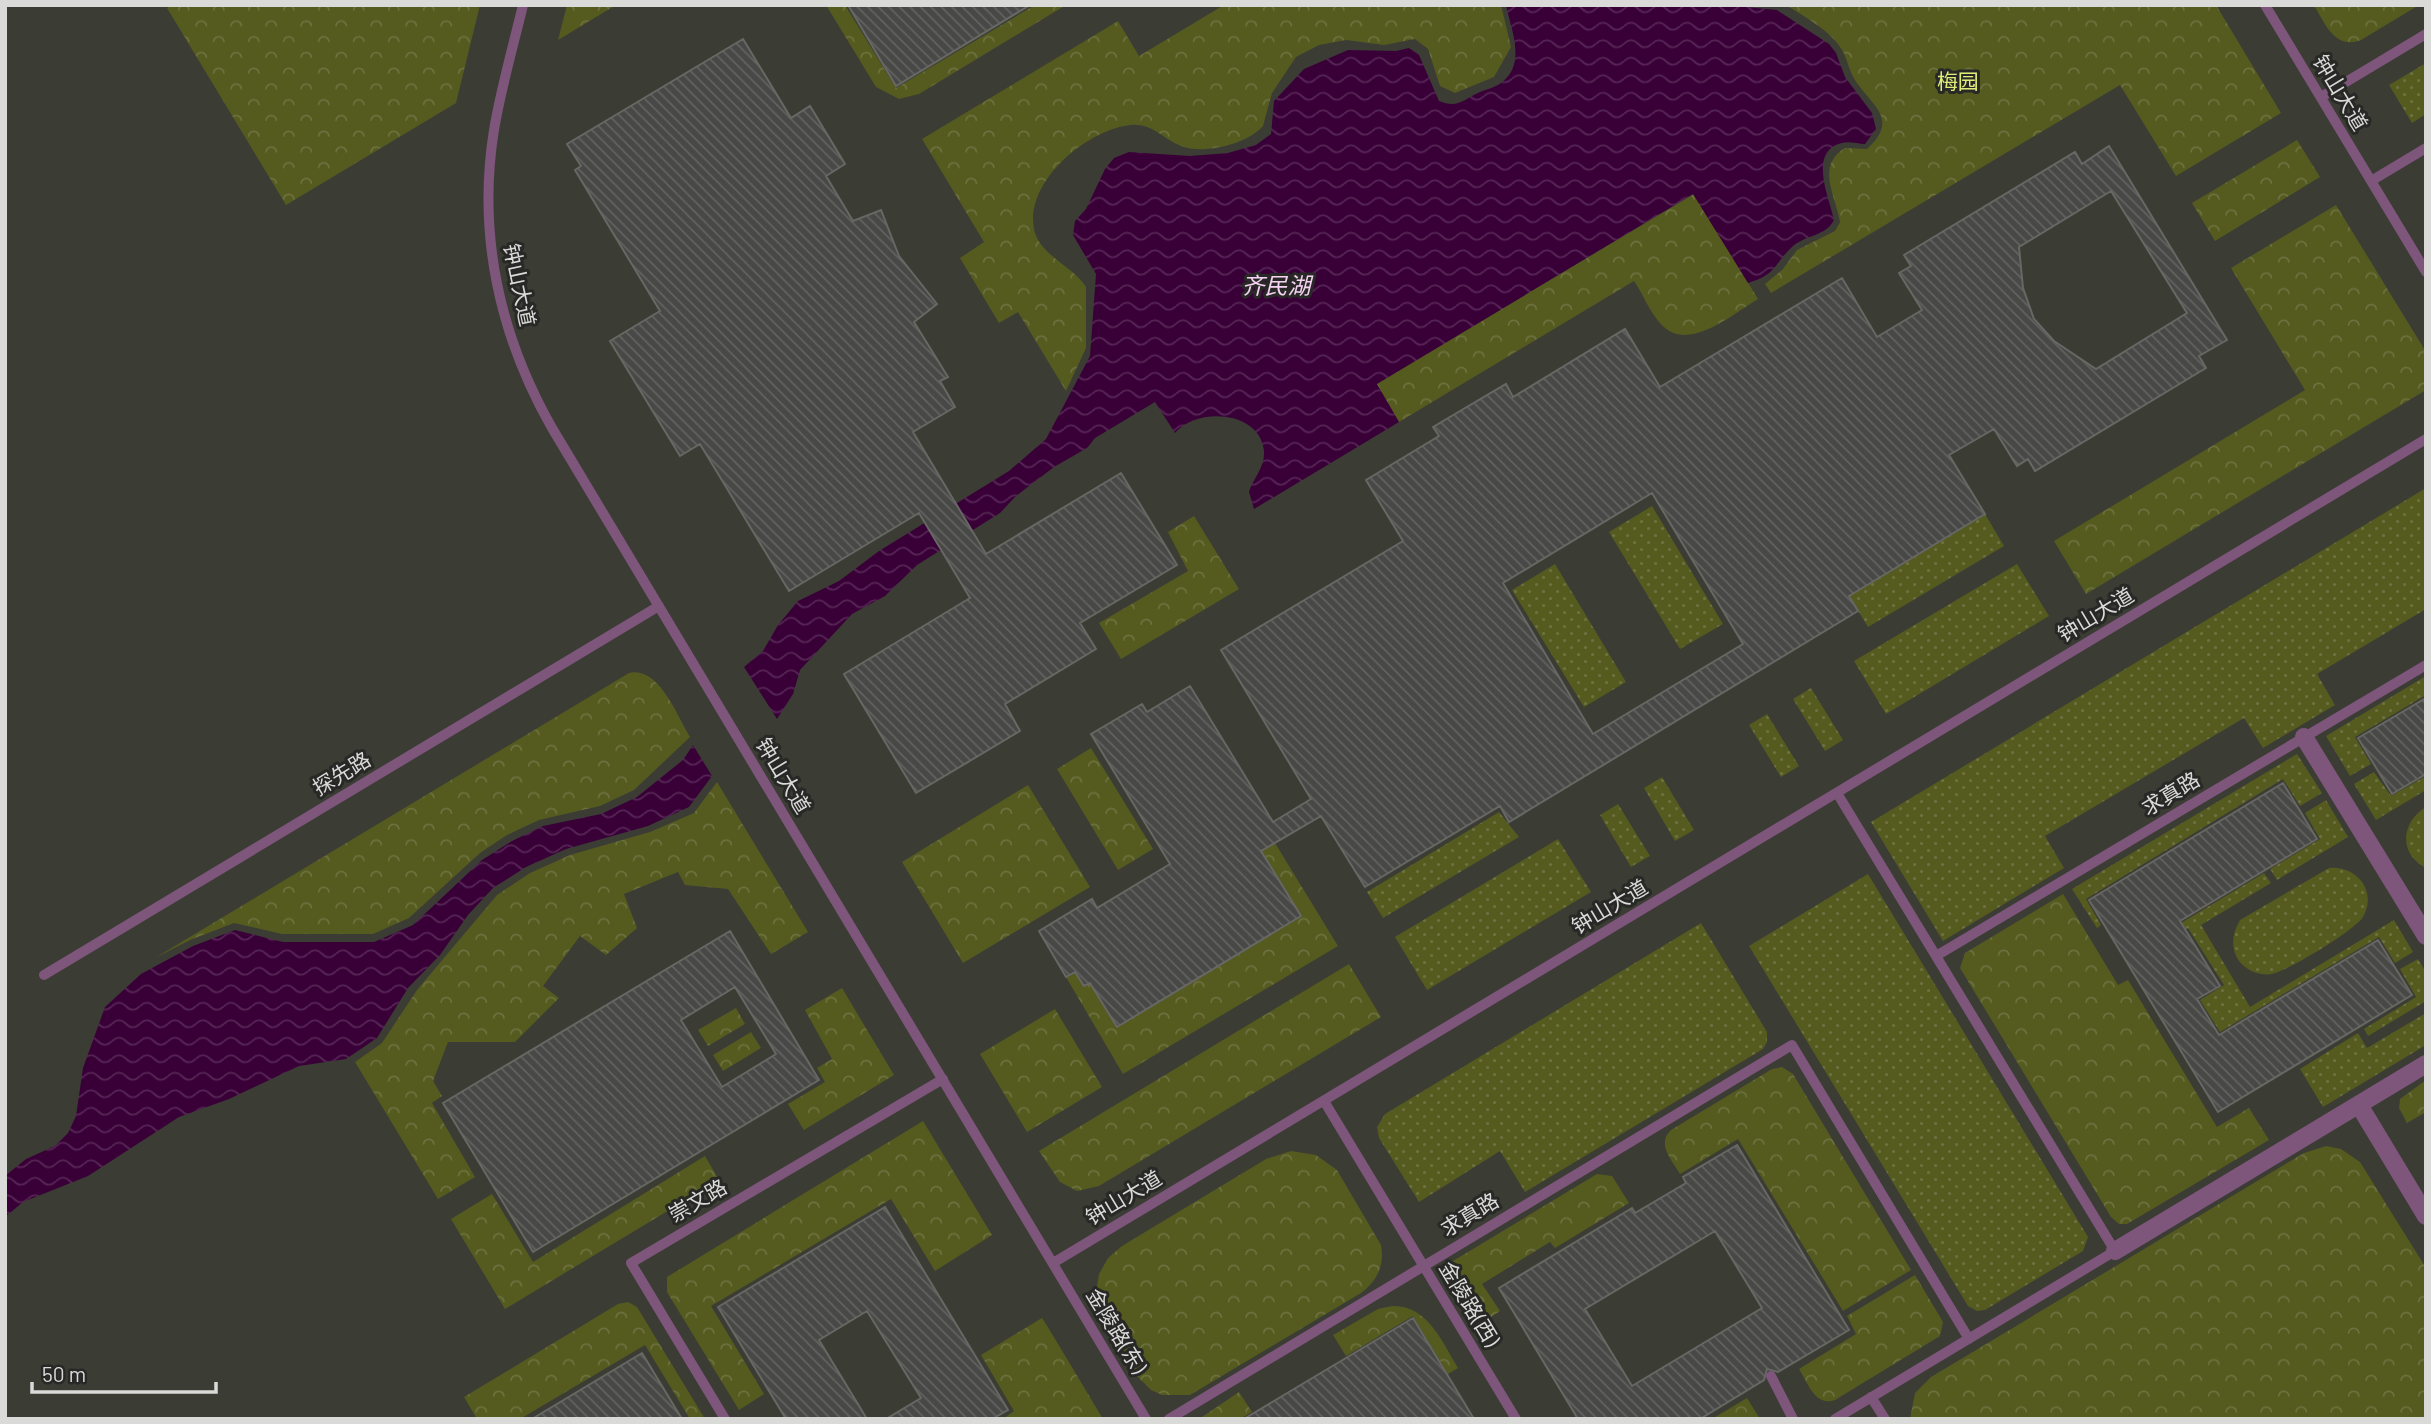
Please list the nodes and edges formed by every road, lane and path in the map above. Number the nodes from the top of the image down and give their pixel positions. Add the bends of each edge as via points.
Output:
1 (523, 5) edge
2 (2265, 5) edge
3 (2426, 34) edge
4 (2320, 97) junction
5 (2426, 148) edge
6 (2371, 181) junction
7 (2426, 272) edge
8 (2426, 439) edge
9 (659, 606) junction
10 (2426, 665) edge
11 (2304, 737) junction
12 (1837, 793) junction
13 (2426, 936) edge
14 (1936, 956) junction
15 (44, 975) dead end
16 (2426, 1065) edge
17 (943, 1079) junction
18 (1324, 1101) junction
19 (2359, 1105) junction
20 (2426, 1216) edge
21 (2115, 1251) junction
22 (1053, 1263) junction
23 (1423, 1265) junction
24 (1969, 1339) junction
25 (1771, 1376) dead end
26 (1871, 1397) junction
27 (725, 1419) edge
28 (1146, 1419) edge
29 (1169, 1419) edge
30 (1516, 1419) edge
31 (1793, 1419) edge
32 (1835, 1419) edge
33 (1885, 1419) edge

1 - 9 lane, 钟山大道 via 489,165 489,234 500,301 535,398
2 - 4 lane, 钟山大道
3 - 4 lane
4 - 6 lane, 钟山大道
5 - 6 lane
6 - 7 lane, 钟山大道
8 - 12 lane, 钟山大道
9 - 15 lane, 探先路
9 - 17 lane, 钟山大道
10 - 11 lane, 求真路
11 - 13 street
11 - 14 lane, 求真路
12 - 14 lane
12 - 18 lane, 钟山大道
14 - 21 lane
16 - 19 street
17 - 22 lane, 钟山大道
17 - 27 lane, 崇文路 via 631,1263
18 - 22 lane, 钟山大道
18 - 23 lane, 金陵路(西)
19 - 20 street
19 - 21 street
21 - 24 lane
22 - 28 lane, 金陵路(东)
23 - 24 lane, 求真路 via 1792,1045
23 - 29 lane, 求真路
23 - 30 lane, 金陵路(西)
24 - 26 lane
25 - 31 lane
26 - 32 lane
26 - 33 lane

